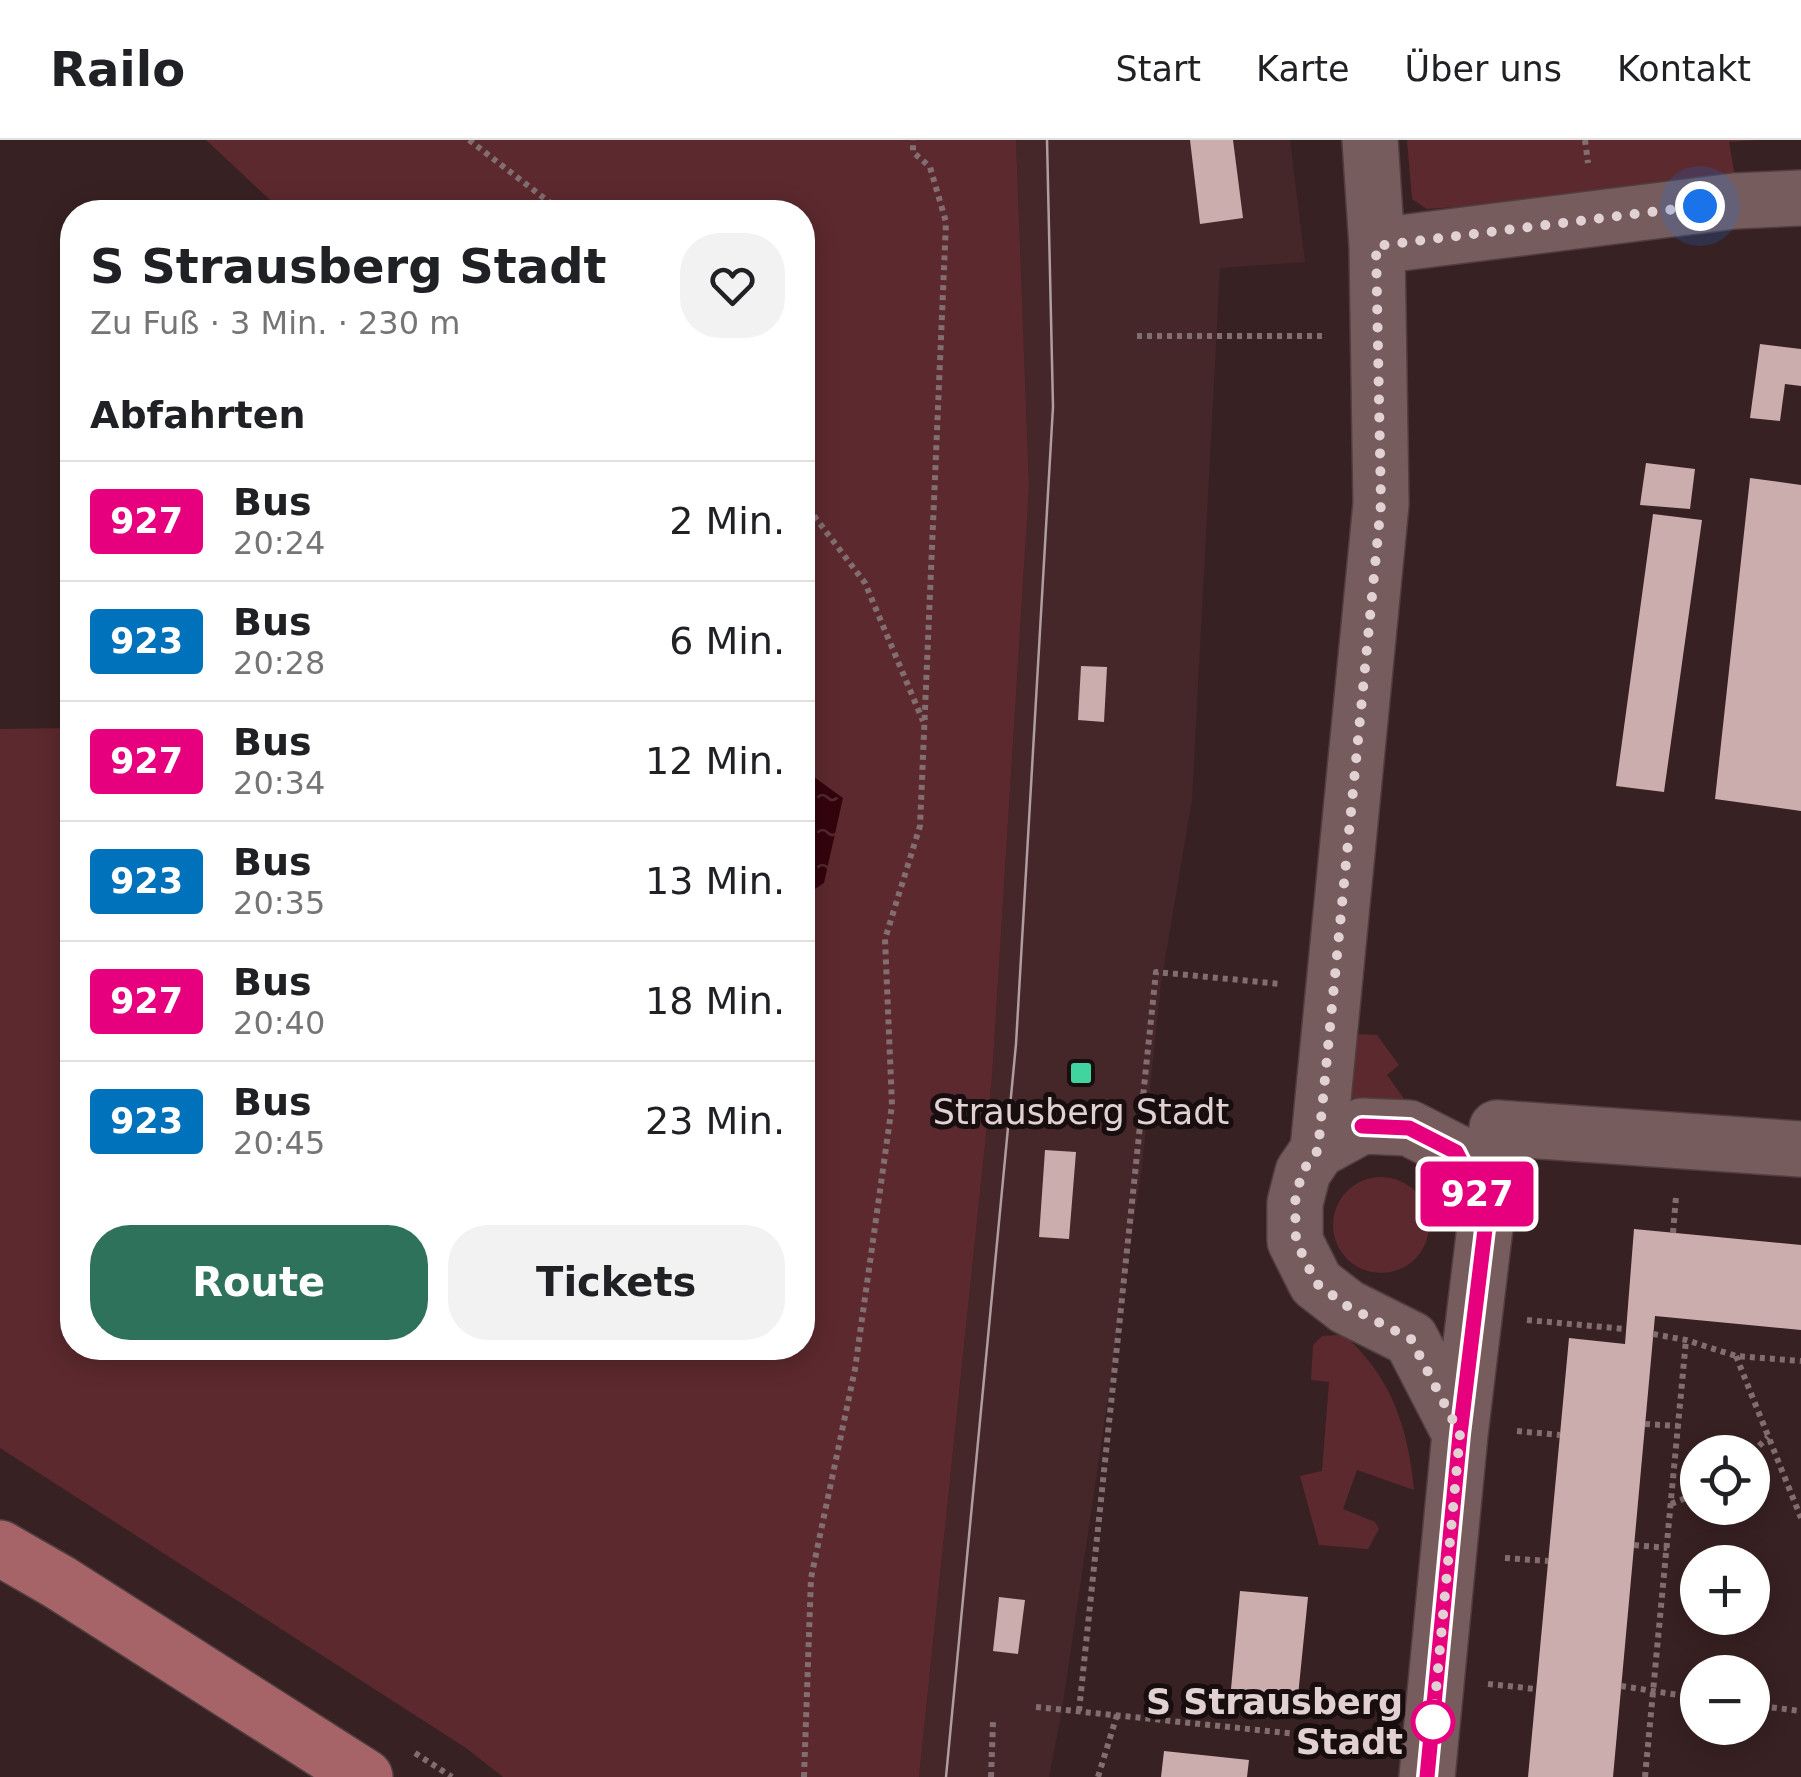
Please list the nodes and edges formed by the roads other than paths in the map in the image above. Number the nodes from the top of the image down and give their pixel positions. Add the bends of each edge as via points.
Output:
1 (1370, 140) edge
2 (1801, 198) edge
3 (1376, 246) junction
4 (1800, 1149) edge
5 (1318, 1150) junction
6 (1487, 1213) junction
7 (1460, 1434) junction
8 (0, 1548) edge
9 (1429, 1763) edge
10 (365, 1777) edge

1 - 3 street
2 - 3 street
3 - 5 street via 1381,504
4 - 6 street via 1497,1128
5 - 6 street via 1362,1126 1409,1128 1456,1152
5 - 7 street via 1302,1172 1295,1202 1296,1241 1316,1283 1411,1339
6 - 7 street
7 - 9 street
8 - 10 main road

